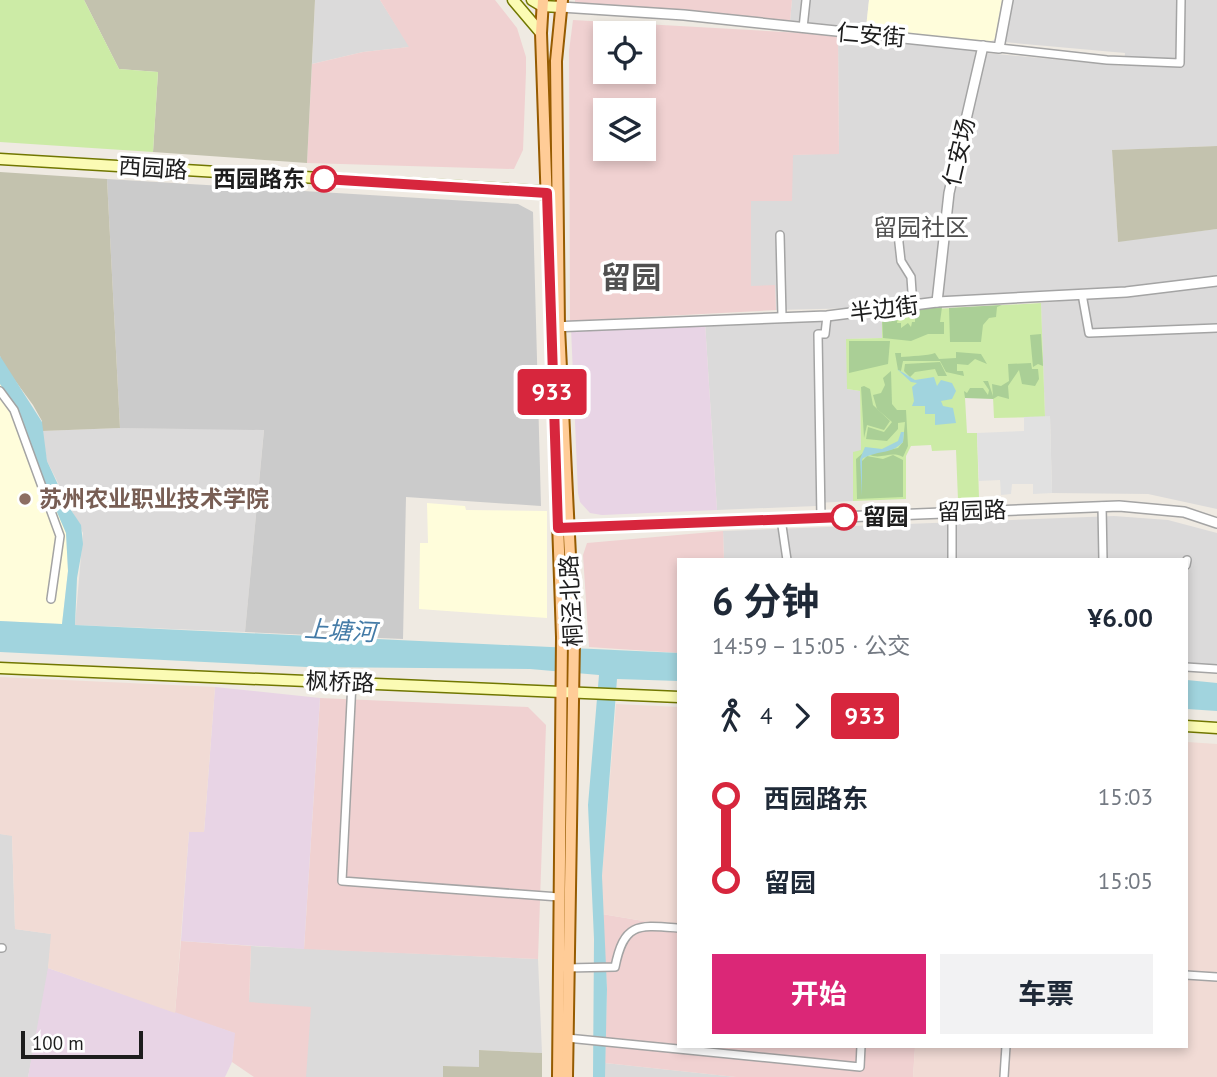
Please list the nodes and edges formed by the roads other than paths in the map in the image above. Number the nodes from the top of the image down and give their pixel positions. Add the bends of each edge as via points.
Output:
1 (513, 0) edge
2 (806, 0) edge
3 (1008, 0) edge
4 (1181, 0) edge
5 (539, 2) edge
6 (562, 4) edge
7 (803, 28) junction
8 (541, 33) junction
9 (984, 46) junction
10 (999, 48) junction
11 (0, 159) edge
12 (552, 192) junction
13 (898, 234) dead end
14 (780, 235) dead end
15 (1217, 281) edge
16 (1082, 294) junction
17 (937, 302) junction
18 (913, 307) junction
19 (782, 316) junction
20 (827, 316) junction
21 (554, 327) junction
22 (1217, 328) edge
23 (0, 391) edge
24 (1102, 506) junction
25 (952, 512) junction
26 (821, 518) junction
27 (781, 519) junction
28 (1217, 523) edge
29 (562, 528) junction
30 (787, 558) edge
31 (952, 558) edge
32 (1103, 558) edge
33 (51, 599) dead end
34 (1188, 667) edge
35 (0, 668) edge
36 (1217, 669) edge
37 (352, 682) junction
38 (567, 691) junction
39 (677, 697) edge
40 (1188, 726) edge
41 (1217, 728) edge
42 (559, 897) junction
43 (677, 928) edge
44 (563, 968) junction
45 (1188, 975) edge
46 (1217, 977) edge
47 (567, 1038) junction
48 (861, 1048) edge
49 (1006, 1048) edge
50 (558, 1077) edge
51 (567, 1077) edge
52 (1004, 1077) edge

1 - 8 main road
2 - 7 street
3 - 10 street
4 - 10 street, 仁安街 via 1180,63
5 - 6 main road
5 - 8 main road, 桐泾北路
6 - 7 street, 仁安街
6 - 12 main road, 桐泾北路
7 - 9 street, 仁安街
8 - 12 main road, 桐泾北路
9 - 10 street, 仁安街
9 - 17 street, 仁安场 via 949,193
11 - 12 main road, 西园路
12 - 21 main road, 桐泾北路
13 - 18 street via 899,256 911,276
14 - 19 street
15 - 16 street, 半边街
16 - 17 street, 半边街
16 - 22 street via 1089,333
17 - 18 street, 半边街
18 - 20 street, 半边街
19 - 20 street, 半边街
19 - 21 street, 半边街
20 - 26 street via 825,334 818,334
21 - 29 main road, 桐泾北路
23 - 33 street via 14,410 60,536
24 - 25 street, 留园路
24 - 28 street, 留园路 via 1167,510
24 - 32 street
25 - 26 street, 留园路
25 - 31 street
26 - 27 street, 留园路
27 - 29 street, 留园路
27 - 30 street
29 - 38 main road, 桐泾北路 via 561,672
29 - 38 main road, 桐泾北路 via 575,639 574,674
34 - 36 street
35 - 37 main road, 枫桥路
37 - 38 main road, 枫桥路
37 - 42 street via 342,881
38 - 39 main road, 枫桥路
38 - 42 main road, 桐泾北路
38 - 44 main road, 桐泾北路
40 - 41 main road
42 - 44 main road, 桐泾北路
43 - 44 street via 634,928 618,949 615,967
44 - 47 main road, 桐泾北路
44 - 50 main road, 桐泾北路
45 - 46 street
47 - 48 street via 860,1068
47 - 51 main road, 桐泾北路
49 - 52 street

